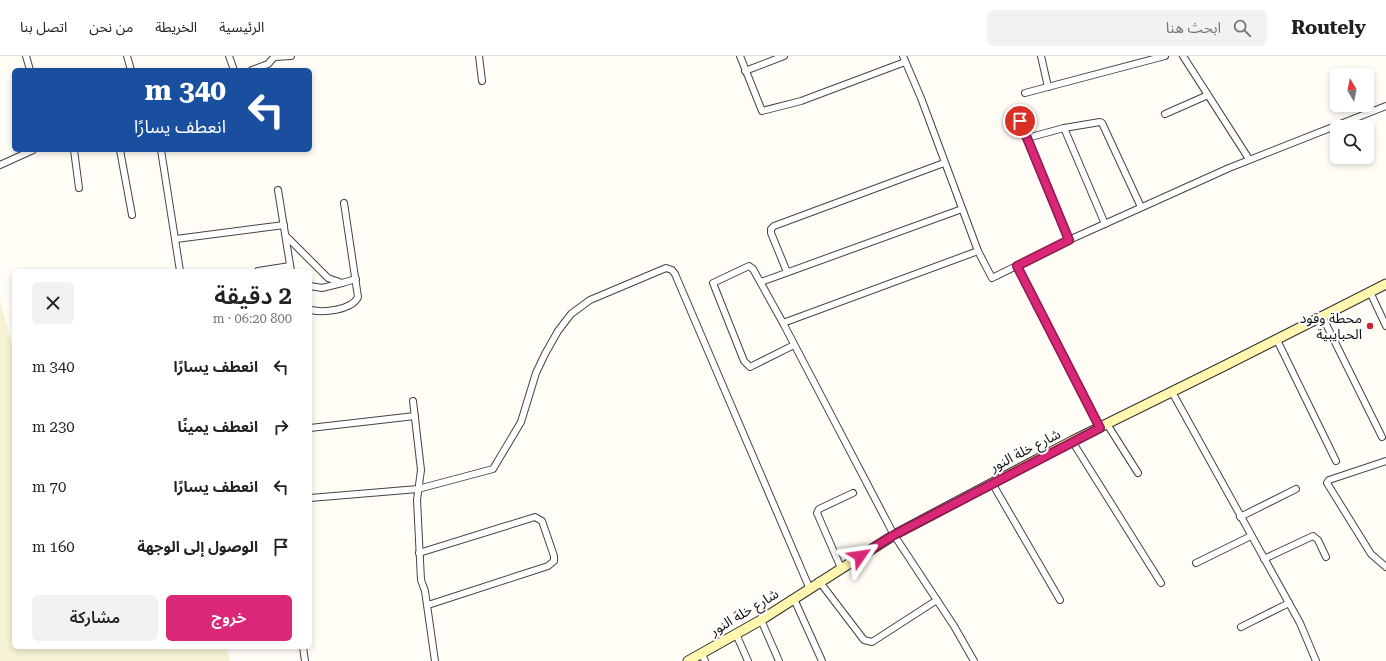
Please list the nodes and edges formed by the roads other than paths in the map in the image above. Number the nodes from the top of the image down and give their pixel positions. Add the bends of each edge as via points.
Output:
1 (26, 56) edge
2 (127, 56) edge
3 (229, 56) edge
4 (275, 56) edge
5 (291, 56) edge
6 (479, 56) edge
7 (740, 56) edge
8 (784, 56) edge
9 (1041, 56) edge
10 (1165, 56) edge
11 (1183, 56) edge
12 (904, 59) edge
13 (29, 68) edge
14 (130, 68) edge
15 (233, 68) edge
16 (257, 68) edge
17 (746, 71) junction
18 (482, 81) dead end
19 (1048, 87) junction
20 (1025, 93) dead end
21 (1208, 95) junction
22 (1386, 106) edge
23 (1165, 114) dead end
24 (1020, 121) dead end
25 (1064, 128) junction
26 (1027, 138) junction
27 (28, 152) edge
28 (74, 152) edge
29 (120, 152) edge
30 (161, 152) edge
31 (1248, 159) junction
32 (944, 163) junction
33 (0, 165) edge
34 (79, 188) dead end
35 (278, 190) dead end
36 (344, 203) dead end
37 (1141, 207) junction
38 (962, 209) junction
39 (132, 215) dead end
40 (1105, 224) junction
41 (284, 225) junction
42 (286, 236) junction
43 (176, 239) junction
44 (1069, 240) junction
45 (978, 251) junction
46 (1017, 266) junction
47 (180, 269) edge
48 (290, 269) edge
49 (787, 272) junction
50 (356, 279) junction
51 (342, 282) junction
52 (761, 282) junction
53 (1386, 284) edge
54 (312, 286) edge
55 (1370, 292) junction
56 (312, 310) edge
57 (1322, 316) junction
58 (783, 323) junction
59 (1386, 326) edge
60 (1277, 340) junction
61 (794, 345) junction
62 (1172, 392) junction
63 (413, 401) dead end
64 (415, 416) junction
65 (1104, 426) junction
66 (312, 428) edge
67 (1382, 437) dead end
68 (1072, 441) junction
69 (1336, 461) dead end
70 (1386, 461) edge
71 (1138, 474) dead end
72 (992, 483) junction
73 (418, 489) junction
74 (1296, 489) dead end
75 (853, 493) dead end
76 (312, 498) edge
77 (1240, 517) junction
78 (894, 535) junction
79 (1251, 536) junction
80 (419, 553) junction
81 (1326, 557) dead end
82 (1264, 559) junction
83 (1196, 563) dead end
84 (1386, 567) edge
85 (841, 568) junction
86 (820, 581) junction
87 (1161, 583) dead end
88 (809, 587) junction
89 (794, 598) junction
90 (937, 600) junction
91 (1060, 600) dead end
92 (1289, 604) junction
93 (428, 605) junction
94 (761, 620) junction
95 (1241, 627) dead end
96 (736, 634) junction
97 (303, 649) edge
98 (704, 657) edge
99 (305, 661) edge
100 (435, 661) edge
101 (688, 661) edge
102 (748, 661) edge
103 (779, 661) edge
104 (822, 661) edge
105 (974, 661) edge
106 (1316, 661) edge

1 - 13 street
2 - 14 street
3 - 15 street
4 - 5 street
4 - 16 street via 268,64
6 - 18 street
7 - 17 street
8 - 17 street
9 - 19 street
10 - 19 street
11 - 21 street
12 - 17 street via 801,101 762,112
12 - 32 street
19 - 20 street
21 - 23 street
21 - 31 street
22 - 31 street
24 - 26 street
25 - 26 street
25 - 37 street via 1102,123
25 - 40 street
26 - 44 street
27 - 33 street
28 - 34 street
29 - 39 street
30 - 43 street
31 - 37 street
32 - 38 street
32 - 49 street via 774,226 771,233
35 - 41 street
36 - 50 street
37 - 40 street
38 - 45 street
38 - 49 street
40 - 44 street
41 - 42 street
41 - 43 street
42 - 48 street
42 - 51 street via 328,278
43 - 47 street
44 - 46 street
45 - 46 street via 985,269 992,278
45 - 58 street
46 - 65 street
49 - 52 street
50 - 51 street
50 - 56 street via 356,302 342,308
51 - 54 street via 322,288
52 - 58 street
52 - 61 street via 749,266 713,283 744,361 750,367
53 - 55 street, شارع خلة النور
55 - 57 street, شارع خلة النور
55 - 59 street
57 - 60 street, شارع خلة النور
57 - 67 street
58 - 61 street
60 - 62 street, شارع خلة النور
60 - 69 street
61 - 78 street
62 - 65 street, شارع خلة النور
62 - 77 street
63 - 64 street
64 - 66 street
64 - 73 street via 421,470
65 - 68 street, شارع خلة النور
65 - 71 street
68 - 72 street, شارع خلة النور
68 - 87 street
70 - 84 street via 1327,483 1371,554
72 - 78 street, شارع خلة النور
72 - 91 street
73 - 76 street
73 - 80 street
73 - 88 street via 493,469 521,422 536,373 545,354 571,314 590,300 666,268 675,274
74 - 77 street
75 - 85 street via 819,509 817,513
77 - 79 street
78 - 85 street, شارع خلة النور
78 - 90 street
79 - 82 street
79 - 83 street
80 - 93 street via 421,580
80 - 93 street via 535,517 542,521 554,556 554,561 548,566
81 - 82 street via 1318,540 1313,536
82 - 92 street
85 - 86 street, شارع خلة النور
86 - 88 street, شارع خلة النور
86 - 90 street via 868,642 872,642
88 - 89 street, شارع خلة النور
89 - 94 street, شارع خلة النور
89 - 104 street
90 - 105 street
92 - 95 street
92 - 106 street
93 - 100 street
94 - 96 street, شارع خلة النور
94 - 103 street
96 - 98 street, شارع خلة النور
96 - 102 street
97 - 99 street
98 - 101 street, شارع خلة النور

